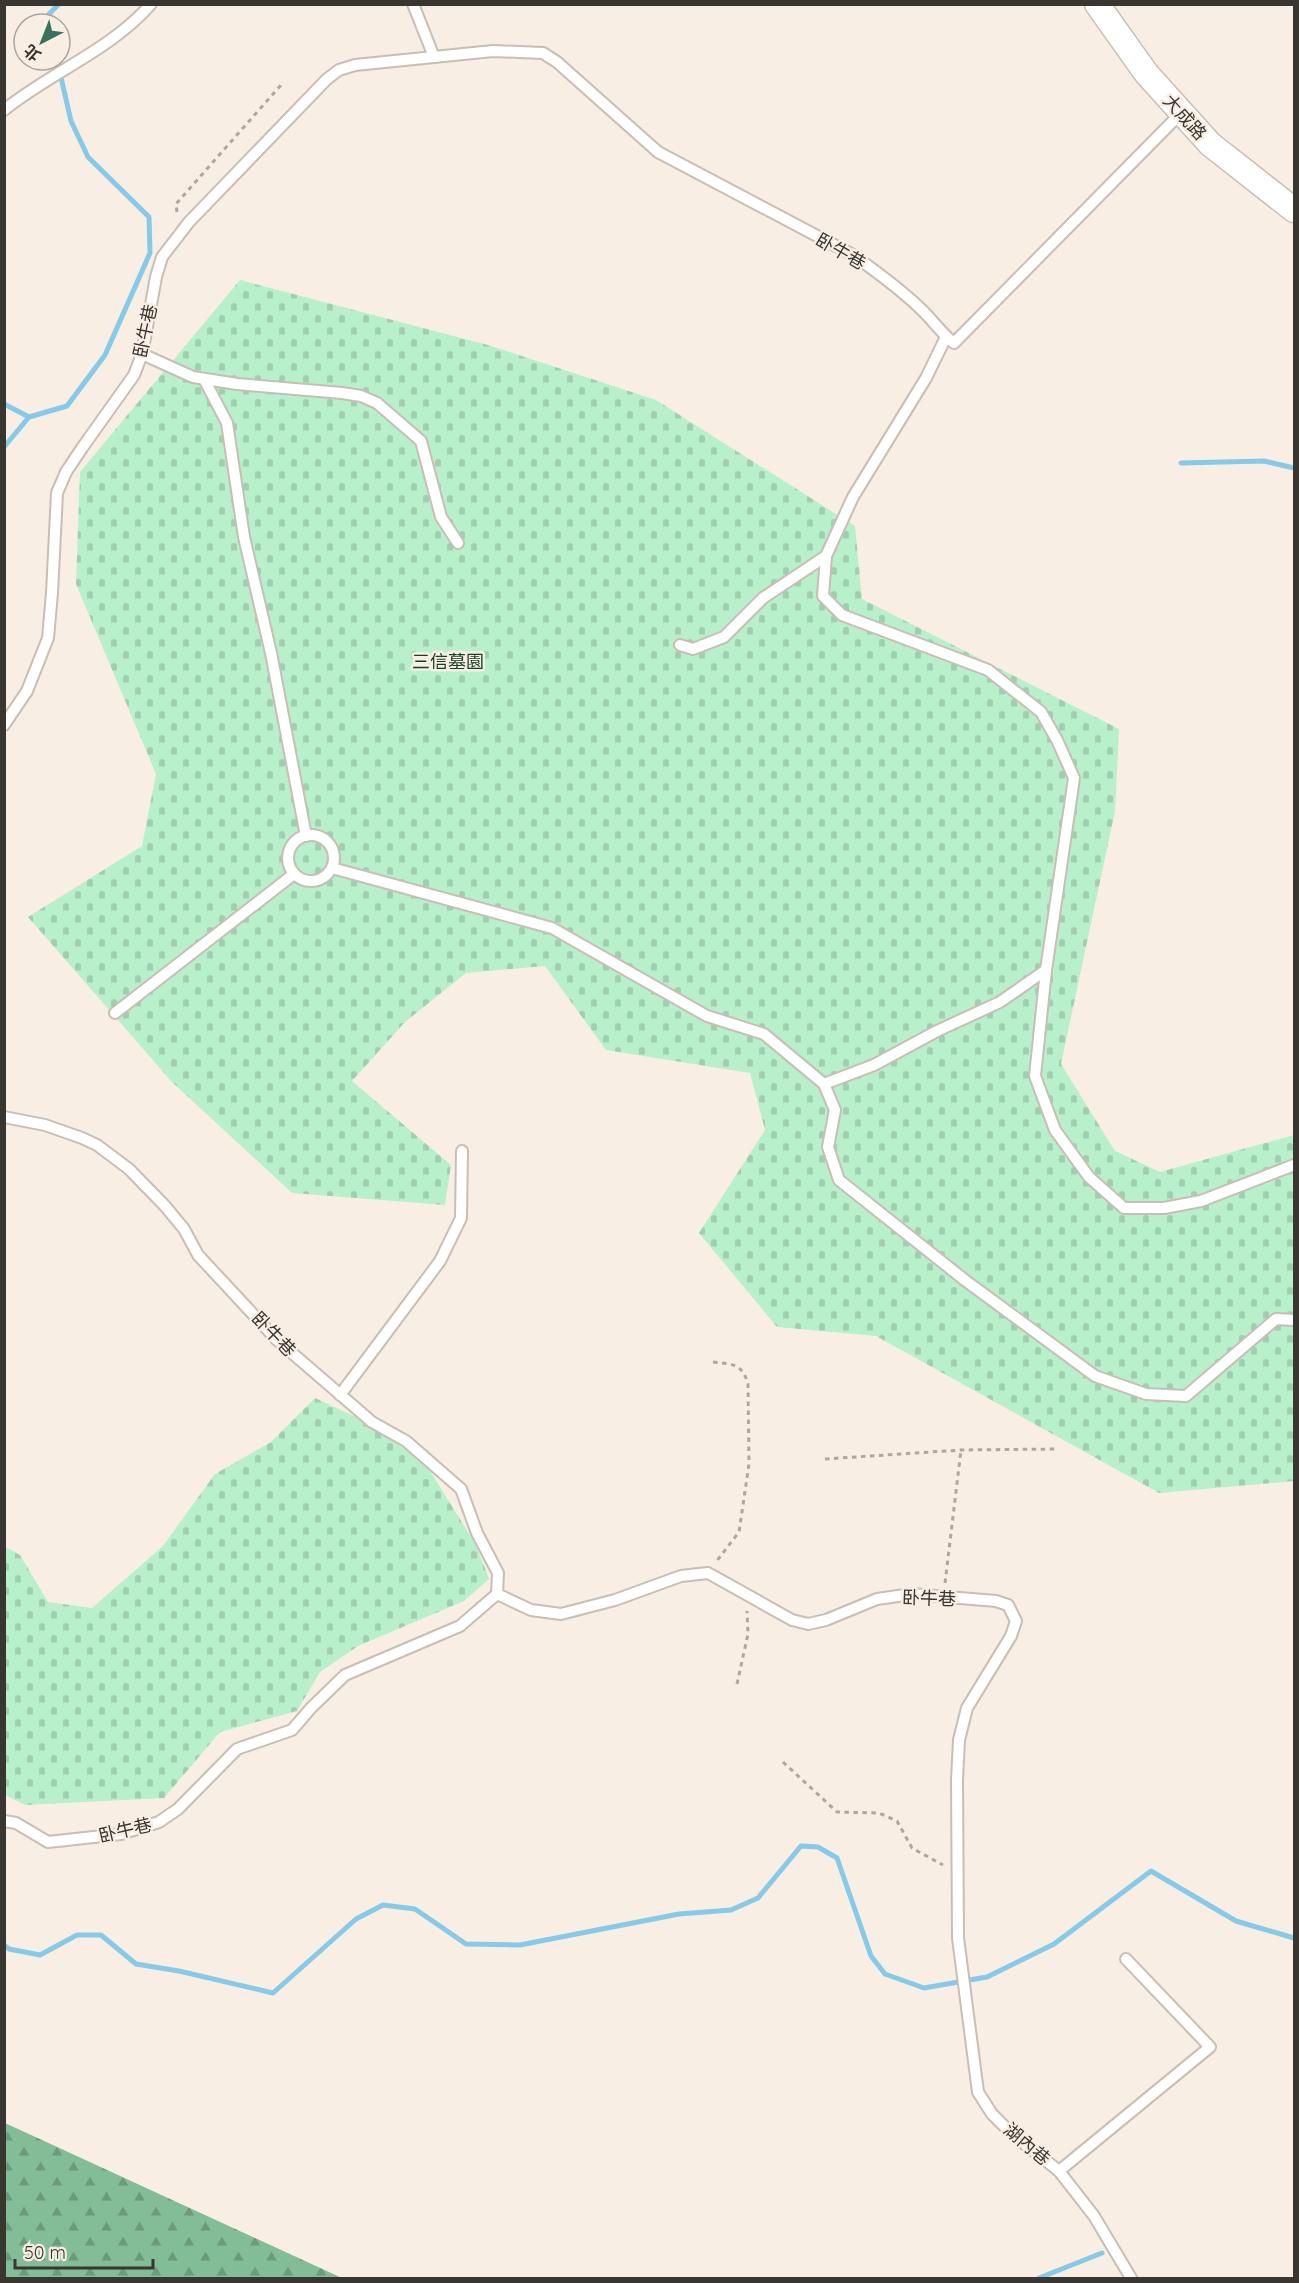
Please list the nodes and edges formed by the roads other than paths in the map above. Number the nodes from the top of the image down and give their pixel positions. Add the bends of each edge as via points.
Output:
1 (151, 4) edge
2 (413, 4) edge
3 (1096, 4) edge
4 (434, 57) junction
5 (4, 110) edge
6 (1180, 113) junction
7 (1294, 210) edge
8 (946, 337) junction
9 (142, 354) junction
10 (204, 379) junction
11 (458, 543) dead end
12 (826, 556) junction
13 (680, 645) dead end
14 (4, 725) edge
15 (306, 836) junction
16 (332, 868) junction
17 (294, 873) junction
18 (1046, 970) junction
19 (115, 1012) dead end
20 (824, 1084) junction
21 (4, 1117) edge
22 (462, 1151) dead end
23 (1294, 1165) edge
24 (1294, 1320) edge
25 (340, 1395) junction
26 (497, 1594) junction
27 (4, 1821) edge
28 (1126, 1959) dead end
29 (962, 1969) joint
30 (1059, 2171) junction
31 (1131, 2278) edge

1 - 5 lane via 127,30
2 - 4 lane
3 - 6 street, 大成路
4 - 8 lane, 卧牛巷 via 493,51 543,52 658,152 853,255 924,312
4 - 9 lane, 卧牛巷 via 355,65 339,70 327,80 180,232 162,257
6 - 7 street, 大成路 via 1210,144
6 - 8 lane via 954,343
8 - 12 lane via 926,378 853,497
9 - 10 lane
9 - 14 lane, 卧牛巷 via 134,375 71,464 57,493 48,638 27,691
10 - 11 lane via 342,393 377,403 422,441 441,517
10 - 15 lane via 227,423 244,537
12 - 13 lane via 763,598 724,637 693,649
12 - 18 lane via 823,596 843,615 988,670 1041,712 1057,740 1074,778
15 - 16 lane via 329,844
15 - 17 lane via 289,851
16 - 17 lane via 314,880
16 - 20 lane via 552,928 707,1016 764,1034
17 - 19 lane
18 - 20 lane via 1000,1002 874,1065
18 - 23 lane via 1035,1076 1055,1130 1089,1177 1124,1208 1164,1208 1202,1201
20 - 24 lane via 835,1110 828,1147 839,1180 1095,1376 1146,1394 1186,1396 1276,1319
21 - 25 lane, 卧牛巷 via 82,1138 129,1169 184,1229 198,1255 277,1340
22 - 25 lane via 461,1218 440,1261
25 - 26 lane, 卧牛巷 via 372,1422 406,1441 461,1489 477,1533 498,1573
26 - 27 lane, 卧牛巷 via 460,1626 345,1675 292,1730 237,1749 172,1815 159,1822 121,1834 48,1842 16,1823
26 - 29 lane, 卧牛巷 via 531,1610 561,1614 681,1576 708,1573 792,1620 808,1624 877,1599 912,1594 1008,1605 1016,1621 1011,1636 967,1708 959,1740 958,1938
28 - 30 lane via 1210,2047
29 - 30 lane, 湖內巷 via 978,2092 1011,2133
30 - 31 lane, 湖內巷 via 1094,2216

